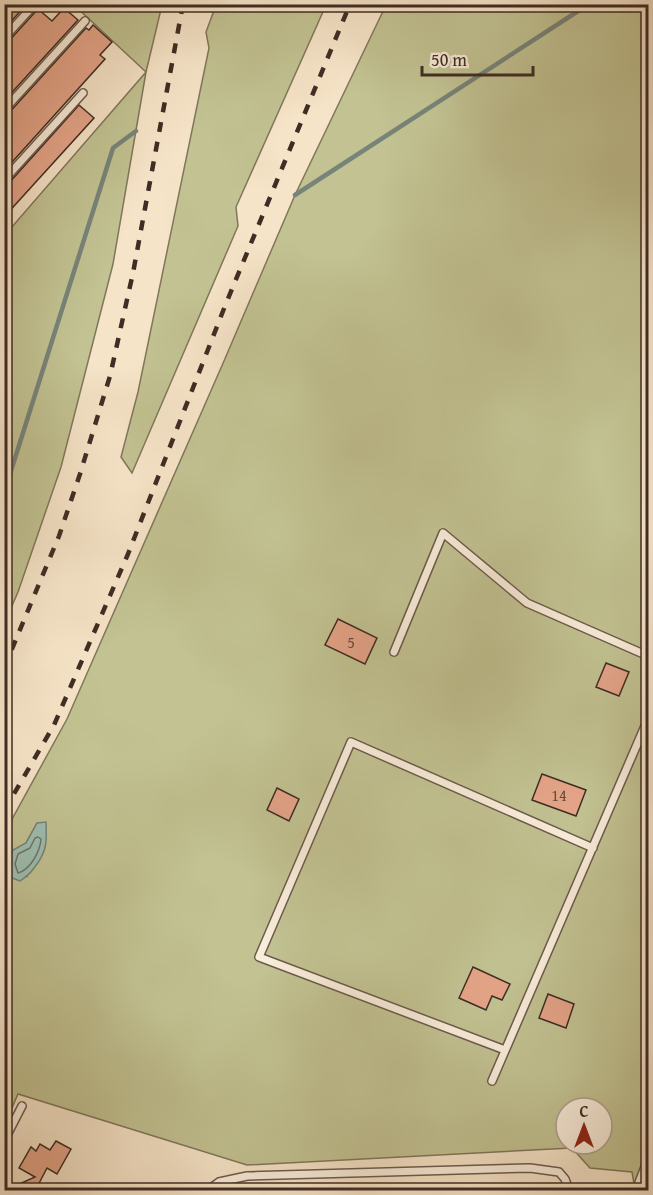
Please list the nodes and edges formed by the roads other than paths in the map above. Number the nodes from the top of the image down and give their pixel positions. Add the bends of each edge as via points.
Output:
1 (35, 4) edge
2 (85, 21) dead end
3 (4, 38) edge
4 (83, 93) dead end
5 (4, 110) edge
6 (4, 180) edge
7 (394, 652) dead end
8 (648, 656) edge
9 (648, 719) edge
10 (593, 848) junction
11 (505, 1050) junction
12 (492, 1081) dead end
13 (22, 1106) dead end
14 (4, 1141) edge
15 (648, 1159) edge
16 (207, 1191) edge
17 (569, 1191) edge
18 (636, 1191) edge

1 - 3 lane
2 - 5 lane
4 - 6 lane
7 - 8 lane via 443,533 527,603
9 - 10 lane
10 - 11 lane
10 - 11 lane via 351,742 259,957
11 - 12 lane
13 - 14 lane
15 - 18 lane
16 - 17 lane via 219,1182 247,1176 530,1168 559,1172

